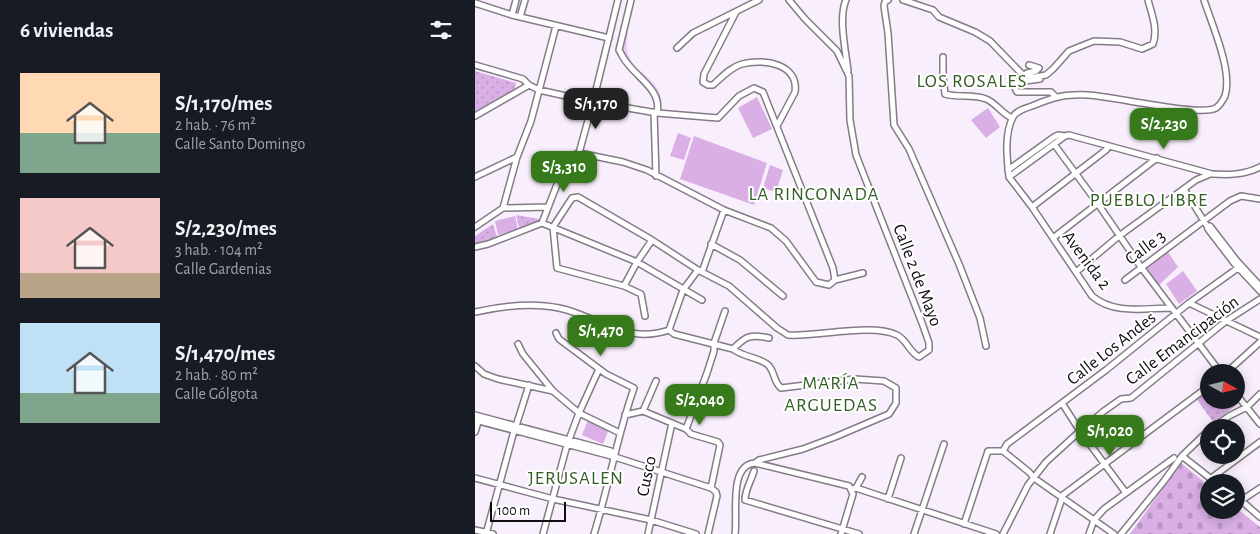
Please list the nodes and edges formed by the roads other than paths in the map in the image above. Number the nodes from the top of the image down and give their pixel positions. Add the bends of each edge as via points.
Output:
1 (516, 0) edge
2 (525, 0) edge
3 (611, 0) edge
4 (618, 0) edge
5 (631, 0) edge
6 (759, 0) edge
7 (789, 0) edge
8 (846, 0) edge
9 (888, 0) edge
10 (903, 0) edge
11 (1148, 0) edge
12 (1204, 0) edge
13 (475, 3) edge
14 (616, 6) junction
15 (736, 12) junction
16 (512, 15) junction
17 (520, 17) junction
18 (557, 26) junction
19 (609, 38) junction
20 (677, 48) dead end
21 (943, 57) dead end
22 (475, 65) edge
23 (1029, 65) dead end
24 (1023, 74) junction
25 (1046, 75) junction
26 (849, 76) junction
27 (529, 85) junction
28 (539, 90) junction
29 (1056, 97) junction
30 (593, 102) junction
31 (656, 113) junction
32 (475, 116) edge
33 (1012, 118) junction
34 (777, 126) junction
35 (1065, 136) junction
36 (1054, 144) junction
37 (1109, 146) junction
38 (579, 153) junction
39 (517, 157) junction
40 (1157, 158) junction
41 (1260, 167) edge
42 (1008, 170) junction
43 (1075, 174) junction
44 (1212, 174) junction
45 (656, 176) junction
46 (475, 177) edge
47 (1009, 177) junction
48 (1184, 189) junction
49 (1260, 199) edge
50 (1098, 204) junction
51 (547, 207) junction
52 (1032, 207) junction
53 (503, 208) junction
54 (724, 210) junction
55 (542, 223) junction
56 (1205, 223) junction
57 (475, 227) edge
58 (553, 227) junction
59 (1119, 236) junction
60 (1053, 238) junction
61 (652, 240) junction
62 (711, 244) junction
63 (475, 247) edge
64 (637, 262) junction
65 (1141, 267) junction
66 (1238, 268) junction
67 (700, 271) junction
68 (1076, 272) junction
69 (863, 273) dead end
70 (835, 280) junction
71 (1125, 280) dead end
72 (624, 286) junction
73 (1260, 286) edge
74 (683, 290) junction
75 (1260, 291) edge
76 (783, 296) dead end
77 (1260, 299) edge
78 (702, 300) dead end
79 (1189, 303) junction
80 (1172, 308) junction
81 (725, 310) dead end
82 (475, 312) edge
83 (1177, 314) junction
84 (645, 316) dead end
85 (1226, 321) junction
86 (669, 330) junction
87 (557, 333) dead end
88 (769, 338) dead end
89 (1260, 338) edge
90 (1260, 342) edge
91 (1199, 343) junction
92 (518, 344) dead end
93 (714, 344) junction
94 (986, 346) dead end
95 (733, 349) junction
96 (1213, 364) edge
97 (1236, 364) edge
98 (475, 366) edge
99 (599, 368) junction
100 (655, 381) dead end
101 (529, 385) junction
102 (553, 391) junction
103 (1200, 393) edge
104 (1260, 394) edge
105 (1061, 403) junction
106 (1245, 405) edge
107 (1247, 407) junction
108 (643, 411) junction
109 (579, 413) junction
110 (625, 415) junction
111 (477, 418) edge
112 (1225, 419) edge
113 (672, 423) junction
114 (1260, 424) edge
115 (515, 429) junction
116 (686, 429) junction
117 (1079, 429) junction
118 (475, 432) edge
119 (621, 433) junction
120 (1200, 438) edge
121 (568, 442) junction
122 (1260, 442) edge
123 (944, 444) dead end
124 (1003, 451) junction
125 (1181, 456) junction
126 (615, 457) junction
127 (901, 458) dead end
128 (1175, 458) dead end
129 (755, 463) junction
130 (1104, 465) junction
131 (661, 471) junction
132 (754, 472) dead end
133 (1203, 474) edge
134 (1221, 474) edge
135 (862, 476) dead end
136 (475, 478) edge
137 (1034, 478) junction
138 (499, 484) junction
139 (711, 488) junction
140 (1260, 488) edge
141 (854, 489) junction
142 (1126, 493) junction
143 (553, 499) junction
144 (888, 499) junction
145 (1063, 499) junction
146 (1245, 499) edge
147 (1245, 502) edge
148 (601, 510) junction
149 (921, 510) junction
150 (1260, 517) edge
151 (651, 520) junction
152 (1094, 520) junction
153 (964, 524) junction
154 (475, 530) edge
155 (841, 531) edge
156 (486, 533) edge
157 (493, 534) edge
158 (543, 534) edge
159 (594, 534) edge
160 (648, 534) edge
161 (697, 534) edge
162 (708, 534) edge
163 (735, 534) edge
164 (859, 534) edge
165 (914, 534) edge
166 (996, 534) edge
167 (1003, 534) edge
168 (1050, 534) edge
169 (1089, 534) edge
170 (1114, 534) edge
171 (1121, 534) edge

1 - 16 street
2 - 17 street
3 - 14 street
4 - 14 street
5 - 31 street via 619,50 655,95
6 - 15 street
7 - 26 street, Calle 2 de Mayo via 837,51
8 - 26 street via 843,17
9 - 94 street via 884,6 894,125 909,149 959,264 980,318
10 - 24 street via 933,10 939,17 990,41
11 - 25 street via 1155,27 1153,44 1142,49 1120,42 1095,41 1069,51
12 - 29 street via 1226,69 1225,96 1215,109 1089,95
13 - 16 street
14 - 19 street
15 - 20 street via 693,33
15 - 34 street via 704,74 703,82 713,84 741,64 770,62 781,65 791,72 796,87
16 - 17 street
17 - 18 street
18 - 19 street
18 - 28 street
19 - 30 street
21 - 33 street via 945,94 984,98
22 - 27 street via 523,79
23 - 24 street via 1039,68
24 - 25 street
25 - 29 street via 1037,80 1017,82 1015,90 1051,92
26 - 67 street, Calle 2 de Mayo via 850,120 856,155 922,323 929,350 915,355 896,334 875,331 788,336 736,291
27 - 28 street
27 - 32 street
28 - 30 street
28 - 39 street
29 - 33 street via 1019,111
30 - 31 street
30 - 38 street
31 - 34 street via 718,118 739,96 754,88 763,92
31 - 45 street
33 - 42 street via 1007,145
34 - 70 street
35 - 36 street
35 - 37 street
35 - 42 street via 1054,137
36 - 43 street
36 - 47 street
37 - 40 street
37 - 43 street
38 - 45 street via 623,162
38 - 51 street via 571,156
39 - 46 street
39 - 53 street
40 - 44 street
40 - 50 street
41 - 44 street via 1231,175
42 - 47 street
43 - 50 street
43 - 52 street
44 - 48 street via 1200,177
45 - 54 street
47 - 52 street, Avenida 2
48 - 56 street
48 - 59 street
49 - 56 street, Calle 3 via 1241,196 1230,201
50 - 59 street
50 - 60 street
51 - 53 street
51 - 55 street
52 - 60 street, Avenida 2
53 - 57 street
54 - 62 street
54 - 70 street via 778,233 816,282 829,285
55 - 58 street
55 - 63 street
56 - 65 street, Calle 3
56 - 66 street
56 - 73 street
58 - 61 street, Calle 2 de Mayo via 573,198 578,197
58 - 64 street
58 - 72 street via 557,268
59 - 65 street
59 - 68 street
60 - 68 street, Avenida 2
61 - 64 street
61 - 67 street, Calle 2 de Mayo
62 - 67 street
62 - 76 street via 740,260
64 - 72 street
64 - 74 street
65 - 71 street, Calle 3
65 - 80 street
66 - 75 street
66 - 79 street, Calle Los Andes
67 - 74 street
68 - 80 street, Avenida 2 via 1092,296 1109,306 1133,310
69 - 70 street
72 - 84 street via 641,294
74 - 78 street
74 - 86 street
77 - 85 street, Calle Emancipación
79 - 83 street, Calle Los Andes
79 - 85 street
80 - 83 street
81 - 93 street
82 - 86 street via 501,306 559,308 626,333
83 - 91 street
83 - 105 street, Calle Los Andes
85 - 89 street
85 - 91 street, Calle Emancipación
86 - 93 street
87 - 99 street via 559,339
88 - 95 street via 757,335 743,339
90 - 97 street
91 - 96 street
91 - 117 street, Calle Emancipación via 1131,398 1121,399
92 - 102 street
93 - 95 street
93 - 116 street
95 - 129 street via 767,364 781,388 855,379 884,381 896,388 896,403 889,414 803,449
98 - 101 street via 484,374 498,379
99 - 109 street
99 - 110 street via 634,388
100 - 108 street
101 - 102 street
101 - 115 street
102 - 109 street
103 - 130 street
104 - 107 street
105 - 117 street
105 - 124 street, Calle Los Andes via 1007,444
106 - 107 street
107 - 112 street
107 - 114 street
108 - 110 street
108 - 113 street
109 - 119 street
109 - 121 street
110 - 119 street
111 - 115 street
111 - 118 street
113 - 116 street
113 - 131 street, Cusco
115 - 121 street
115 - 138 street
116 - 139 street via 720,445
117 - 130 street
117 - 137 street, Calle Emancipación
119 - 126 street
120 - 125 street
121 - 126 street via 611,451
121 - 143 street
122 - 134 street
123 - 149 street
124 - 137 street
124 - 153 street via 988,451
125 - 133 street
125 - 171 street via 1155,494
126 - 131 street
126 - 148 street
127 - 144 street
128 - 142 street
129 - 141 street
129 - 163 street via 745,466 737,482
130 - 142 street
130 - 145 street via 1063,495
131 - 139 street
131 - 151 street, Cusco
132 - 155 street via 745,500
135 - 141 street
136 - 138 street
137 - 145 street
137 - 167 street, Calle Emancipación
138 - 143 street
138 - 156 street
139 - 162 street via 717,496
140 - 146 street
141 - 144 street
141 - 155 street
142 - 152 street
143 - 148 street
143 - 158 street
144 - 149 street
145 - 152 street
145 - 168 street
147 - 150 street
148 - 151 street
148 - 159 street
149 - 153 street
149 - 165 street
151 - 160 street, Cusco
151 - 161 street
152 - 169 street
152 - 170 street
153 - 166 street
154 - 156 street
155 - 164 street
156 - 157 street

